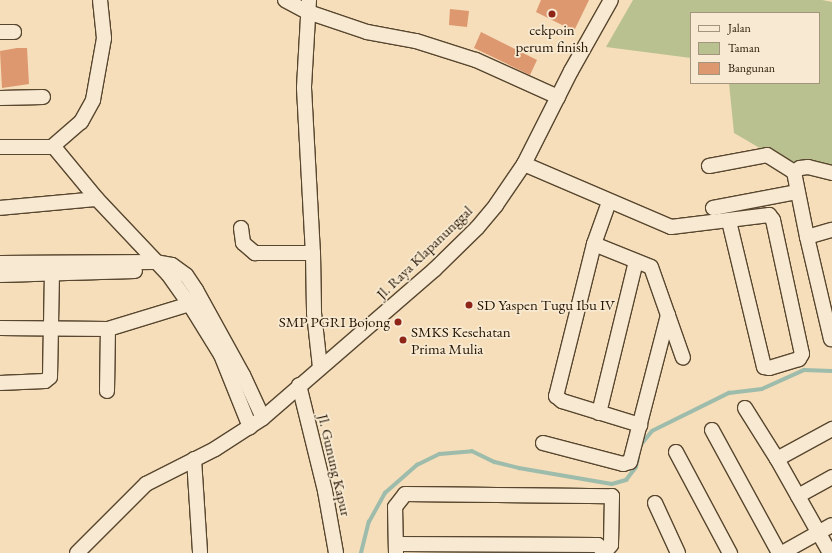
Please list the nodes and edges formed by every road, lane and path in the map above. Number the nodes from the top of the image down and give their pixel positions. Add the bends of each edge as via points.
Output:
1 (100, 0) edge
2 (285, 0) edge
3 (611, 0) edge
4 (309, 6) edge
5 (0, 32) edge
6 (14, 32) dead end
7 (43, 97) dead end
8 (558, 97) junction
9 (0, 98) edge
10 (53, 146) junction
11 (0, 147) edge
12 (524, 164) junction
13 (709, 166) dead end
14 (794, 172) junction
15 (832, 173) edge
16 (798, 192) junction
17 (97, 198) junction
18 (609, 202) junction
19 (0, 208) edge
20 (713, 208) dead end
21 (729, 221) junction
22 (241, 228) dead end
23 (832, 230) edge
24 (807, 237) junction
25 (594, 244) junction
26 (314, 253) junction
27 (636, 261) junction
28 (0, 262) edge
29 (158, 266) junction
30 (0, 274) edge
31 (52, 274) junction
32 (190, 304) junction
33 (668, 315) junction
34 (0, 328) edge
35 (50, 328) junction
36 (108, 329) junction
37 (831, 339) edge
38 (683, 358) dead end
39 (320, 367) junction
40 (0, 383) edge
41 (299, 385) junction
42 (107, 391) dead end
43 (745, 408) dead end
44 (599, 414) junction
45 (263, 418) junction
46 (640, 425) junction
47 (250, 426) junction
48 (832, 428) edge
49 (712, 430) dead end
50 (543, 442) dead end
51 (676, 452) dead end
52 (194, 459) junction
53 (776, 459) junction
54 (832, 477) edge
55 (798, 496) junction
56 (655, 503) dead end
57 (832, 525) edge
58 (819, 532) junction
59 (396, 549) edge
60 (77, 553) edge
61 (200, 553) edge
62 (336, 553) edge
63 (604, 553) edge
64 (678, 553) edge
65 (730, 553) edge
66 (779, 553) edge
67 (782, 553) edge
68 (830, 553) edge

1 - 10 street via 104,38 94,100 81,122
2 - 4 street
3 - 8 street, Jl. Raya Klapanunggal
4 - 8 street via 367,32 416,41 476,60
4 - 26 street via 304,88
5 - 6 street
7 - 9 street
8 - 12 street, Jl. Raya Klapanunggal
10 - 11 street
10 - 17 street
12 - 18 street
12 - 39 street, Jl. Raya Klapanunggal via 496,205 471,233 408,293
13 - 14 street via 767,155
14 - 15 street via 808,167
14 - 16 street
16 - 20 street
16 - 24 street
17 - 19 street
17 - 29 street
18 - 21 street via 677,228
18 - 25 street
21 - 21 street via 765,214 772,217 802,354 798,360 764,367
22 - 26 street via 243,243 255,253
23 - 24 street
24 - 37 street
25 - 27 street
25 - 44 street via 556,396 562,401
26 - 39 street via 314,313
27 - 33 street via 651,267
27 - 44 street
28 - 29 street
29 - 31 street
29 - 32 street via 171,278
29 - 45 street via 172,265 186,275 243,375
30 - 31 street
31 - 35 street
32 - 36 street
32 - 47 street via 221,355
33 - 38 street
33 - 46 street
34 - 35 street
35 - 36 street
35 - 40 street via 51,373 47,380
36 - 42 street
39 - 41 street, Jl. Raya Klapanunggal
41 - 45 street, Jl. Raya Klapanunggal
41 - 62 street, Jl. Gunung Kapur via 325,491
43 - 53 street
44 - 46 street
45 - 47 street, Jl. Raya Klapanunggal
46 - 50 street via 632,459 626,464
47 - 52 street, Jl. Raya Klapanunggal
48 - 53 street
49 - 66 street
51 - 65 street
52 - 60 street, Jl. Raya Klapanunggal via 146,484
52 - 61 street
53 - 55 street
54 - 55 street
55 - 58 street
56 - 64 street
57 - 58 street
58 - 67 street
58 - 68 street
59 - 63 street via 598,545
59 - 63 street via 395,507 405,494 612,496 610,545

